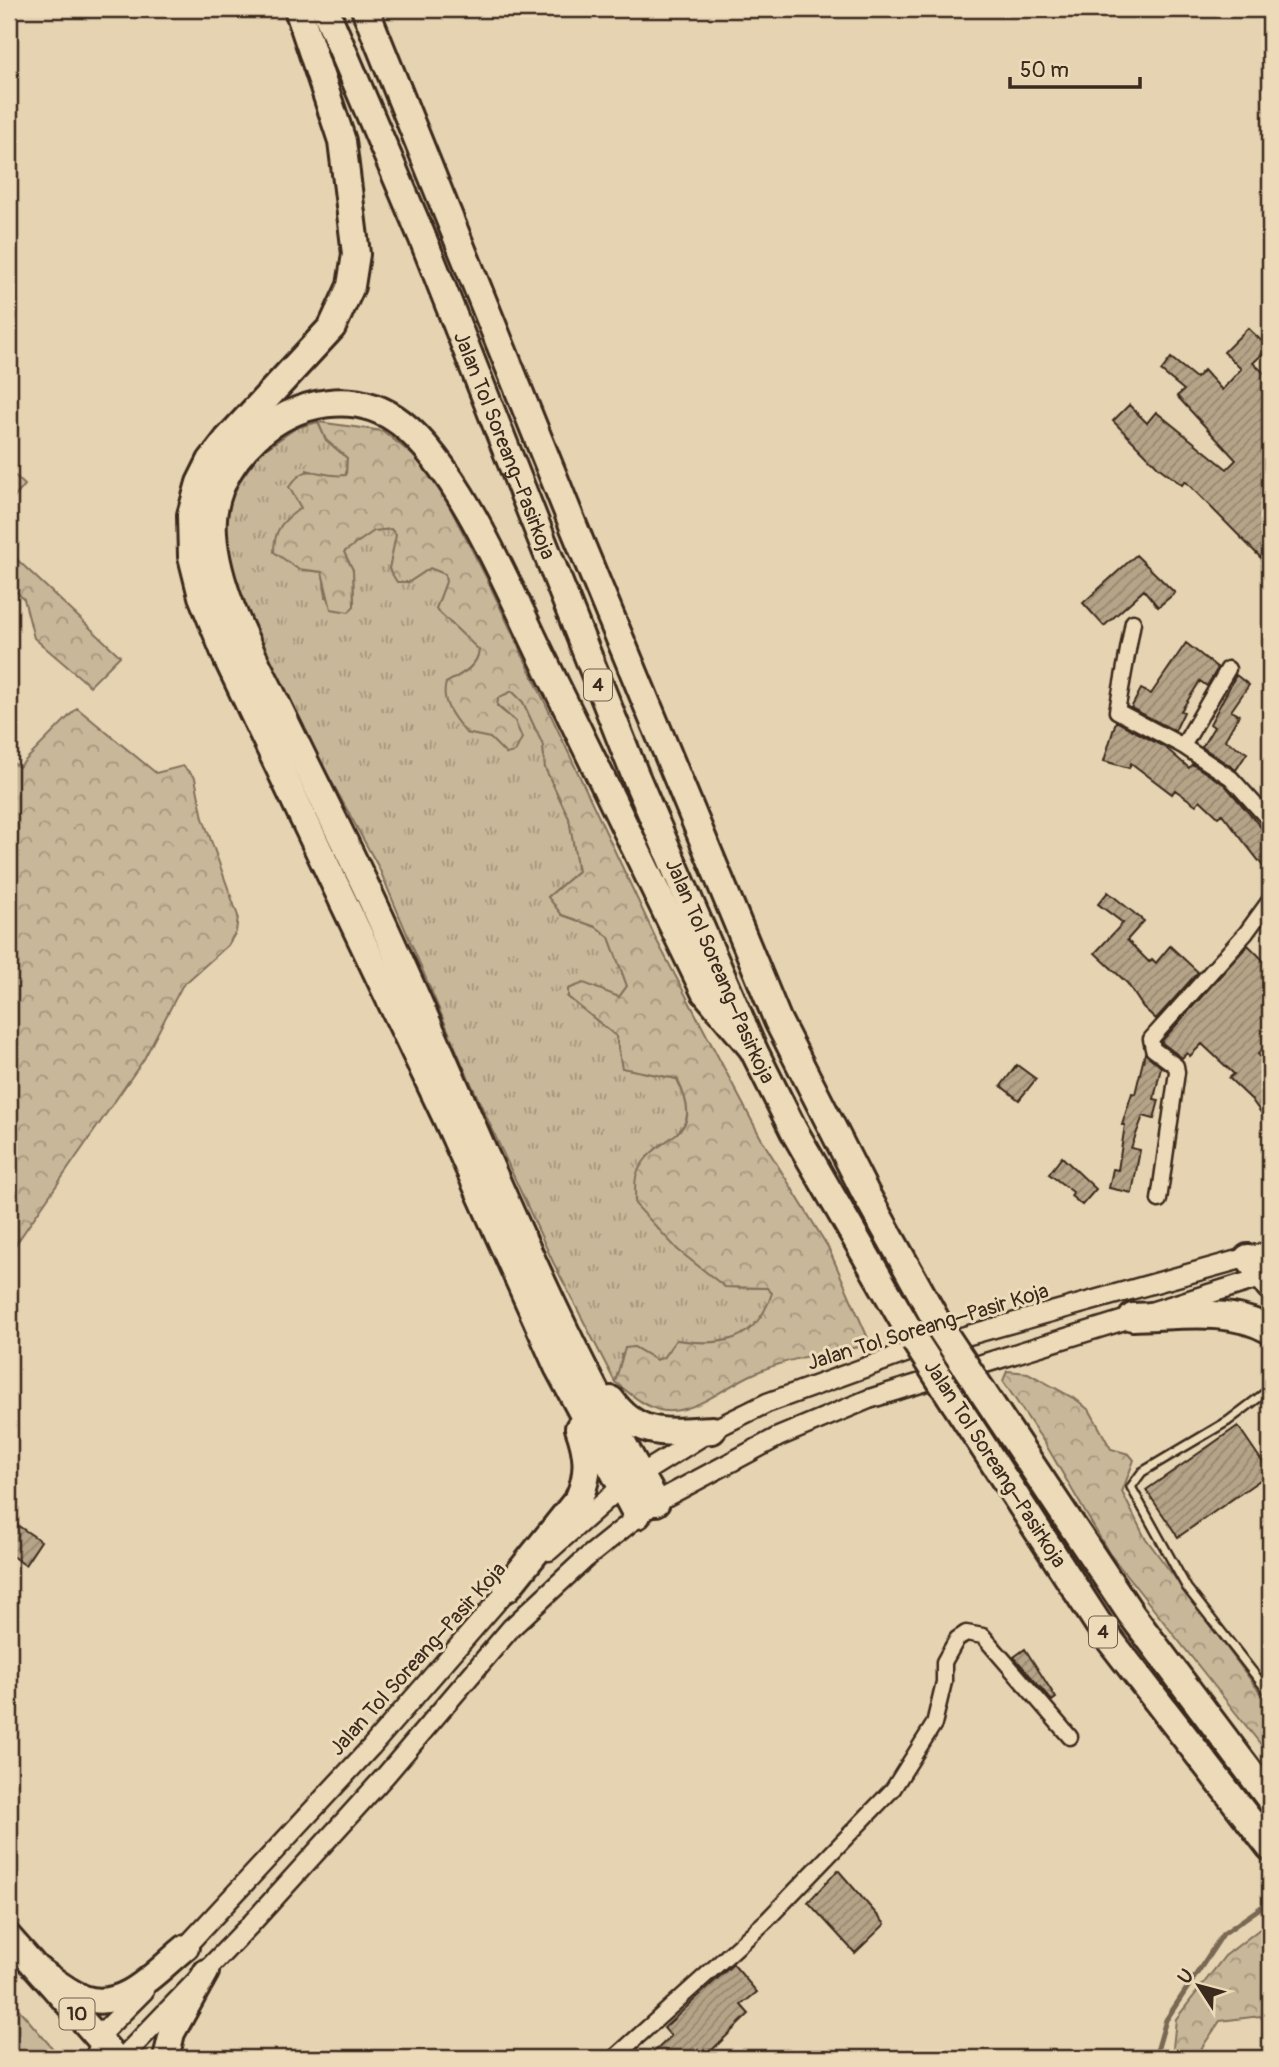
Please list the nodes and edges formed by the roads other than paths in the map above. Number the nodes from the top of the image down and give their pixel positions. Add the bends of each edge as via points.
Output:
1 (298, 9) edge
2 (325, 9) edge
3 (365, 9) edge
4 (1133, 622) dead end
5 (1228, 669) dead end
6 (1184, 746) junction
7 (1270, 821) edge
8 (1270, 900) edge
9 (753, 1049) junction
10 (1159, 1200) dead end
11 (1265, 1266) edge
12 (1133, 1317) junction
13 (1270, 1330) edge
14 (568, 1360) junction
15 (1270, 1389) edge
16 (712, 1430) junction
17 (631, 1481) junction
18 (647, 1508) junction
19 (508, 1588) junction
20 (1270, 1695) edge
21 (1070, 1737) dead end
22 (1270, 1799) edge
23 (1270, 1847) edge
24 (9, 1937) edge
25 (186, 1947) junction
26 (38, 1969) junction
27 (206, 1972) junction
28 (93, 2048) edge
29 (116, 2058) edge
30 (122, 2058) edge
31 (166, 2058) edge
32 (614, 2058) edge

1 - 14 highway via 342,141 356,254 351,286 332,327 211,461 191,516 192,556 202,597 228,660 447,1119
2 - 9 highway, Jalan Tol Soreang–Pasirkoja / 4 via 423,239 635,775
3 - 22 highway, Jalan Tol Soreang–Pasirkoja / 4, bridge via 778,1021 941,1329 1131,1614
4 - 6 street via 1118,711
5 - 6 street
6 - 7 street via 1231,778
8 - 10 street via 1151,1039 1153,1049 1177,1072
9 - 14 highway via 705,992 492,553 435,454 398,420 345,402 291,413 263,431 238,454 223,478 213,517 213,538 225,586 247,643 372,900
9 - 23 highway, Jalan Tol Soreang–Pasirkoja / 4, bridge via 794,1131 955,1403 1103,1631
11 - 12 street, Jalan Tol Soreang–Pasir Koja
11 - 16 street, Jalan Tol Soreang–Pasir Koja via 908,1352 767,1403
12 - 13 highway via 1210,1315 1256,1322
12 - 18 street, Jalan Tol Soreang–Pasir Koja via 869,1399 778,1437
14 - 16 highway via 636,1426 662,1432
14 - 17 highway
14 - 19 highway via 588,1452 584,1486
15 - 20 lane via 1228,1421 1142,1472 1131,1487 1187,1588
16 - 17 street, Jalan Tol Soreang–Pasir Koja
17 - 18 highway
17 - 19 street, Jalan Tol Soreang–Pasir Koja
18 - 27 street, Jalan Tol Soreang–Pasir Koja via 511,1628 386,1775
19 - 25 street, Jalan Tol Soreang–Pasir Koja via 371,1747
21 - 32 street via 983,1636 966,1633 957,1639 944,1662 934,1724 893,1789 766,1921
24 - 26 highway, 10
25 - 26 highway via 134,1989 105,2002 83,1998
25 - 28 street, Jalan Tol Soreang–Pasir Koja
26 - 28 highway, 10
27 - 30 street, Jalan Tol Soreang–Pasir Koja
27 - 31 highway via 172,2033
28 - 29 highway, 10

